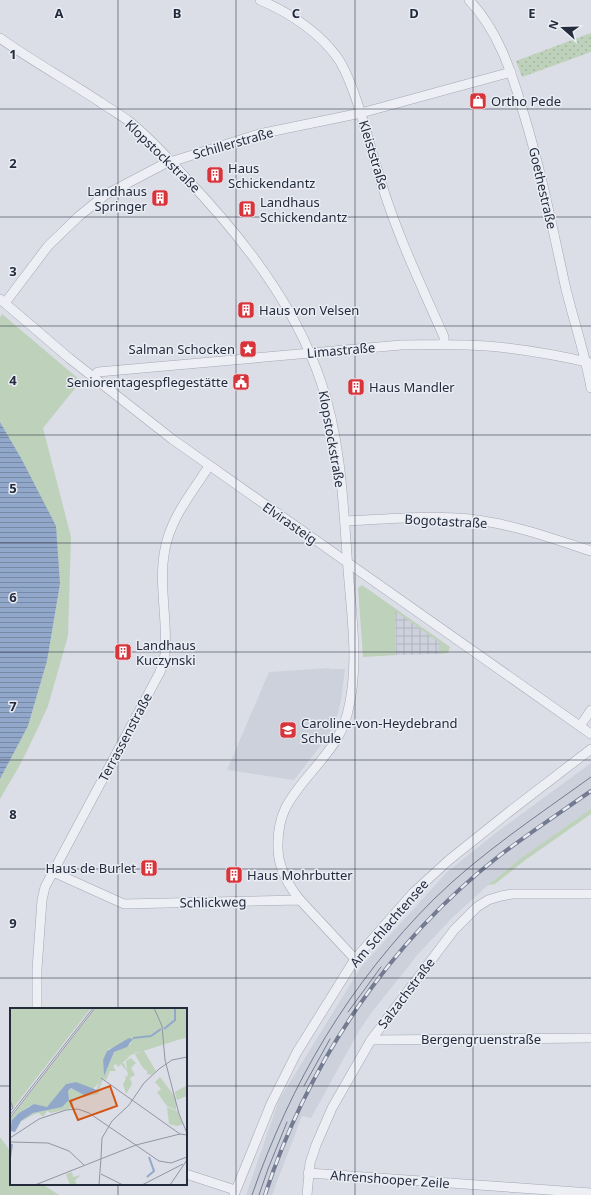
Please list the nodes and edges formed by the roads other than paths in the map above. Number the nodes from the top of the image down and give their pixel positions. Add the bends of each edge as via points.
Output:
1 (260, 0) edge
2 (469, 0) edge
3 (0, 38) edge
4 (511, 72) junction
5 (361, 113) junction
6 (170, 161) junction
7 (2, 301) edge
8 (444, 344) junction
9 (310, 353) junction
10 (588, 362) edge
11 (93, 378) junction
12 (591, 388) edge
13 (209, 466) junction
14 (344, 521) junction
15 (591, 551) edge
16 (347, 564) junction
17 (591, 710) edge
18 (580, 726) junction
19 (591, 734) edge
20 (591, 749) edge
21 (53, 872) junction
22 (591, 894) edge
23 (300, 900) junction
24 (356, 959) junction
25 (37, 1008) edge
26 (591, 1038) edge
27 (371, 1040) junction
28 (308, 1173) junction
29 (187, 1174) edge
30 (235, 1192) edge
31 (591, 1193) edge
32 (307, 1195) edge

1 - 5 street, Kleiststraße via 298,20 327,45 347,74
2 - 4 street, Goethestraße via 495,37
3 - 6 street, Klopstockstraße via 130,122
4 - 5 street, Schillerstraße
4 - 10 street, Goethestraße via 531,136 570,307
5 - 6 street, Schillerstraße via 259,134
5 - 8 street, Kleiststraße via 382,186 410,261 444,337
6 - 7 street, Schillerstraße via 105,195 78,216 48,246
6 - 9 street, Klopstockstraße via 209,202 248,251 283,301
7 - 11 street, Elvirasteig
8 - 9 street, Limastraße via 381,346
8 - 10 street, Limastraße via 516,349
9 - 11 street, Limastraße via 98,372
9 - 14 street, Klopstockstraße via 322,384 330,416 339,462
10 - 12 street, Goethestraße
11 - 13 street, Elvirasteig
13 - 16 street, Elvirasteig
13 - 21 street, Terrassenstraße via 181,508 165,549 162,576 165,655 160,672
14 - 15 street, Bogotastraße via 469,519 525,530
14 - 16 street, Klopstockstraße
16 - 18 street, Elvirasteig
16 - 23 street, Klopstockstraße via 354,661 347,716 339,736 326,756 295,793 284,811 279,829 278,849 282,871
17 - 18 street
18 - 19 street, Elvirasteig
20 - 24 street, Am Schlachtensee via 446,862 413,893
21 - 23 street, Schlickweg via 124,904
21 - 25 street, Terrassenstraße via 42,900
22 - 27 street, Salzachstraße via 512,894 488,900 477,907 454,930
23 - 24 street
24 - 30 street, Am Schlachtensee via 297,1052 270,1104
26 - 27 street, Bergengruenstraße
27 - 28 street, Salzachstraße via 332,1108
28 - 31 street, Ahrenshooper Zeile
28 - 32 street, Salzachstraße
29 - 30 street

